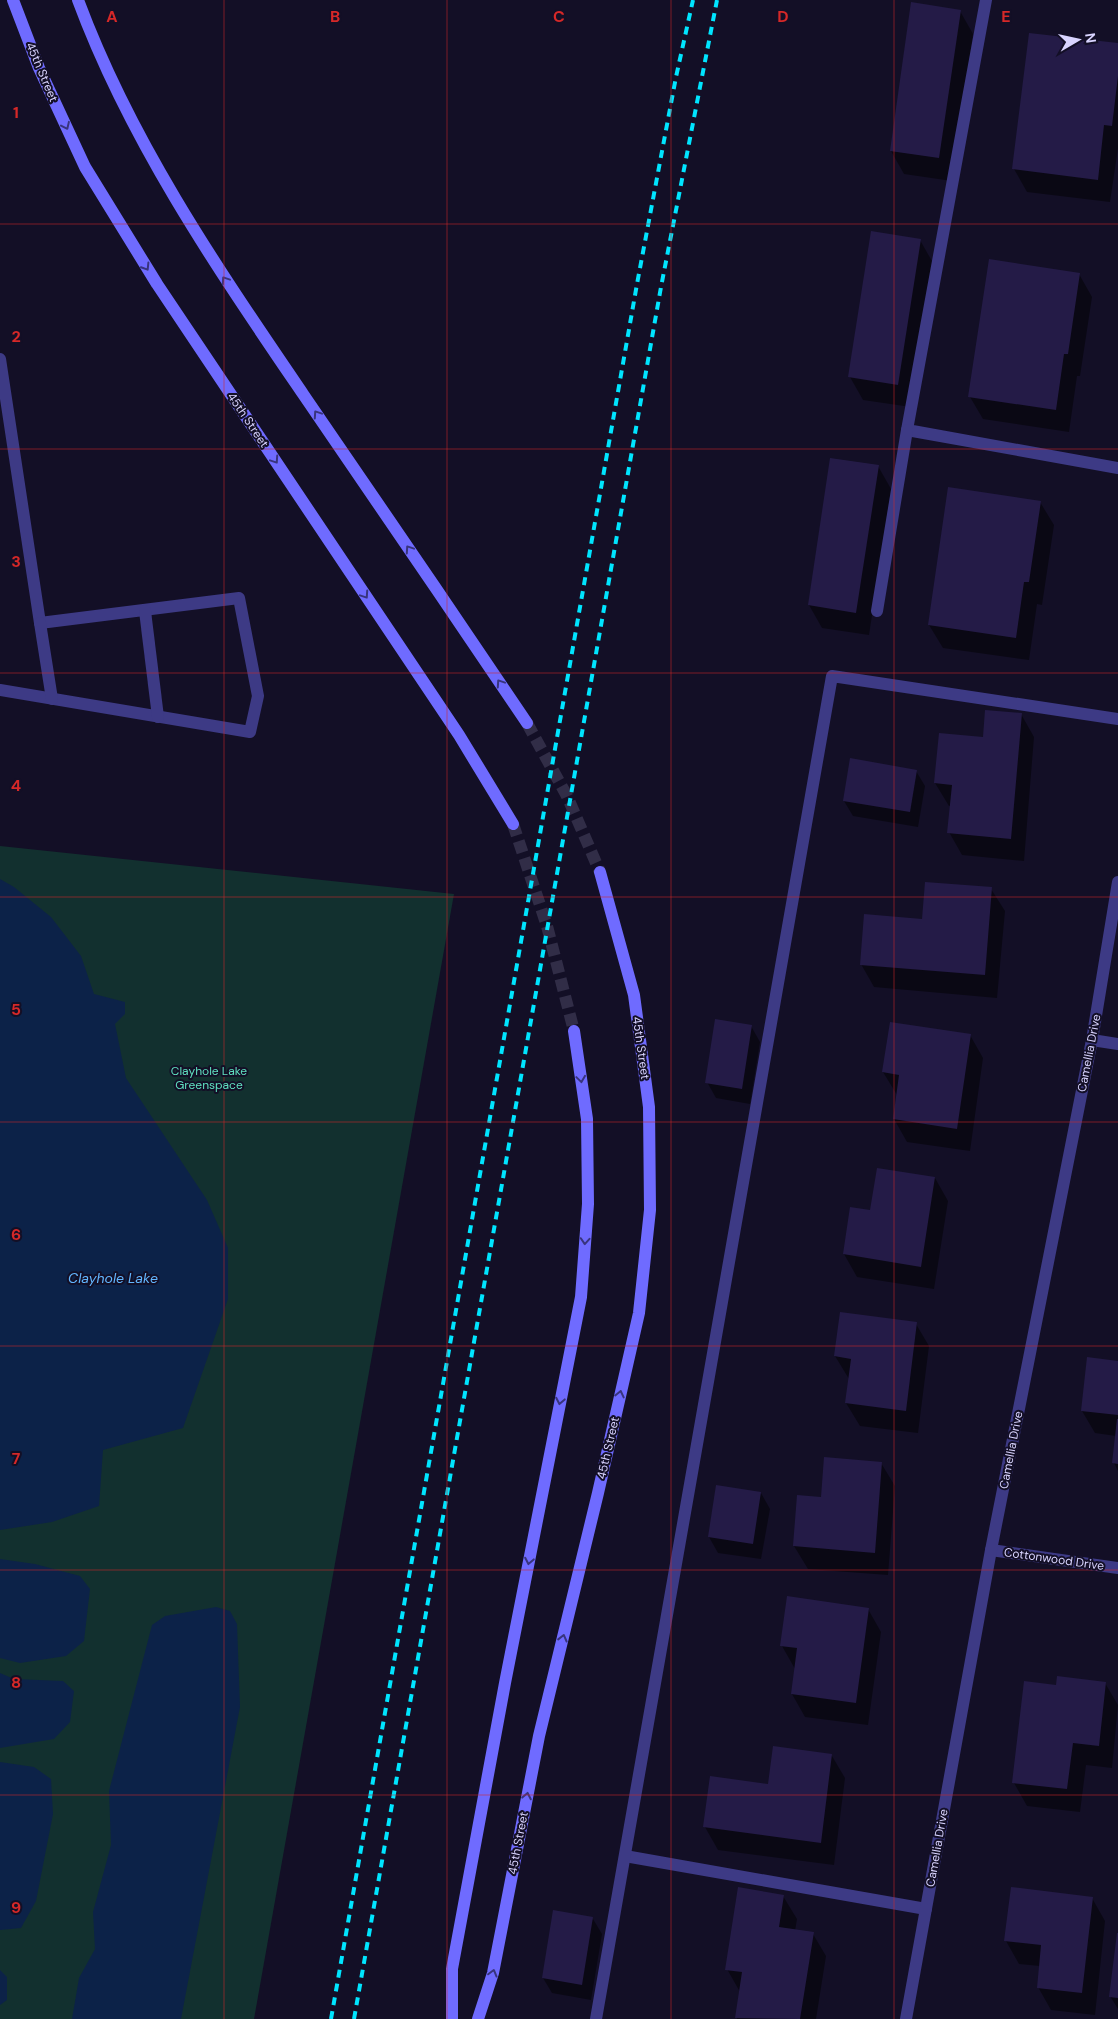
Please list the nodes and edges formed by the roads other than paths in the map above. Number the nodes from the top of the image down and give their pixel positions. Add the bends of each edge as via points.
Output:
1 (14, 0) edge
2 (78, 0) edge
3 (986, 0) edge
4 (0, 358) edge
5 (907, 430) junction
6 (1118, 468) edge
7 (144, 611) junction
8 (877, 611) dead end
9 (40, 623) junction
10 (0, 690) edge
11 (52, 699) junction
12 (158, 717) junction
13 (1118, 719) edge
14 (528, 723) tunnel mouth
15 (512, 824) tunnel mouth
16 (600, 872) tunnel mouth
17 (1118, 882) edge
18 (574, 1031) tunnel mouth
19 (1092, 1040) junction
20 (1118, 1044) edge
21 (991, 1550) junction
22 (1118, 1568) edge
23 (625, 1856) junction
24 (926, 1909) junction
25 (452, 2019) edge
26 (478, 2019) edge
27 (596, 2019) edge
28 (906, 2019) edge

1 -> 15 main road, 45th Street via 39,68 85,167 158,284 459,735
14 -> 2 main road via 213,262 143,142 96,49
3 - 5 street
4 - 9 street
5 - 6 street
5 - 8 street
7 - 9 street
7 - 12 street
7 - 12 street via 239,598 258,696 250,732
9 - 11 street
10 - 11 street
11 - 12 street
13 - 23 street via 832,676
26 -> 16 main road, 45th Street via 493,1973 539,1736 639,1313 650,1210 649,1107 634,995
17 - 19 street, Camellia Drive
18 -> 25 main road via 587,1119 588,1204 581,1297 452,1969
19 - 20 street
19 - 21 street, Camellia Drive
21 - 22 street, Cottonwood Drive
21 - 24 street, Camellia Drive
23 - 24 street
23 - 27 street
24 - 28 street, Camellia Drive

